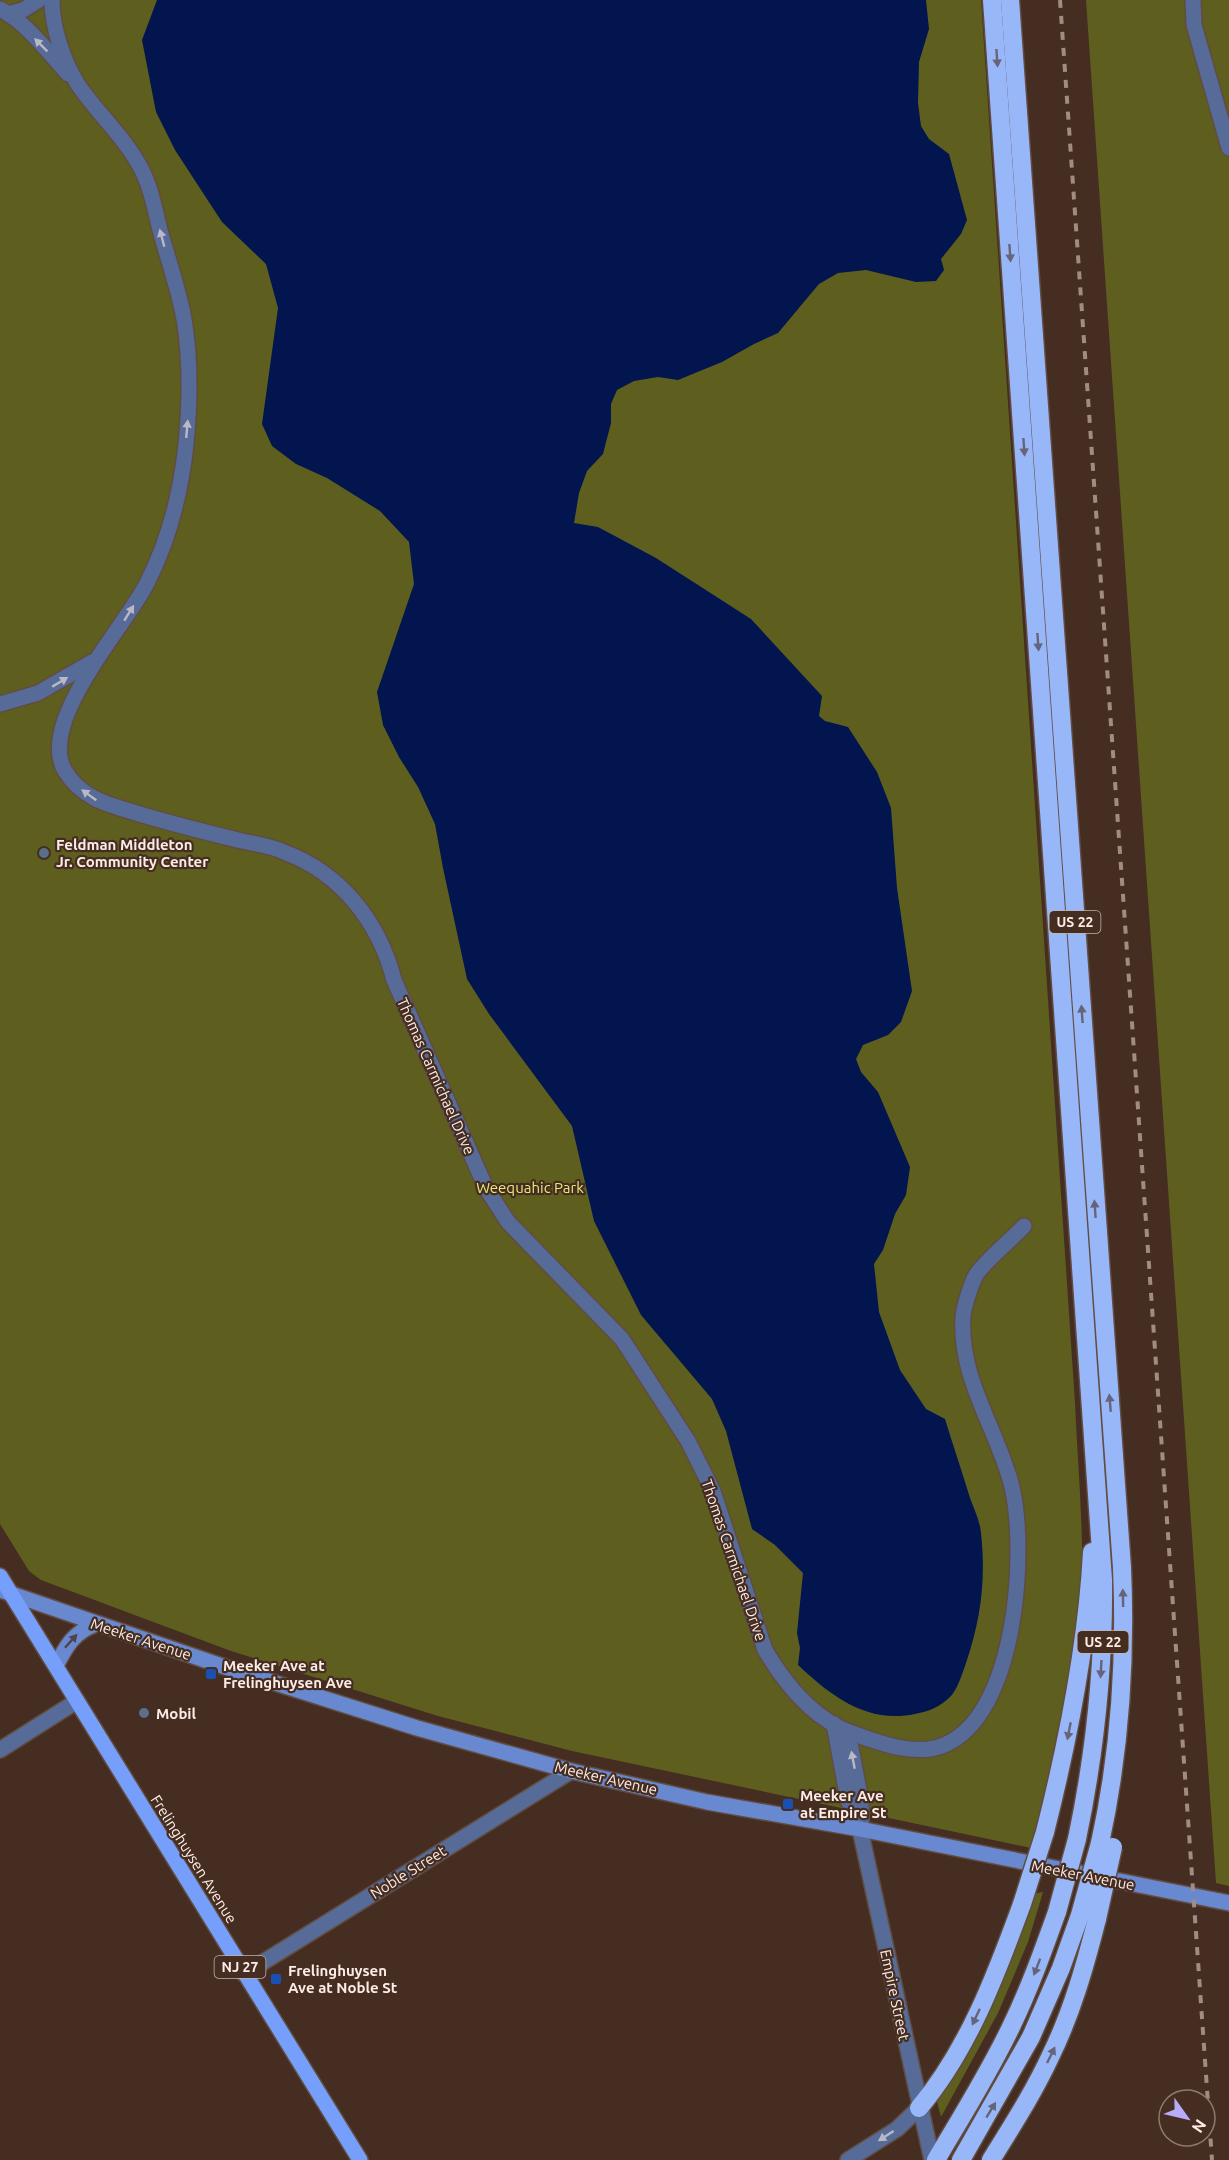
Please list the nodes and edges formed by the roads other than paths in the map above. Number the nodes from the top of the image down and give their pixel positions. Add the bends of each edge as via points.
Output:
1 (39, 0) edge
2 (52, 0) edge
3 (992, 0) edge
4 (1010, 0) edge
5 (1193, 0) edge
6 (4, 11) edge
7 (78, 85) junction
8 (1229, 148) edge
9 (95, 661) junction
10 (0, 704) edge
11 (1024, 1226) dead end
12 (1094, 1443) junction
13 (0, 1576) edge
14 (6, 1592) edge
15 (96, 1624) junction
16 (56, 1666) junction
17 (77, 1701) junction
18 (834, 1724) junction
19 (848, 1732) junction
20 (0, 1750) edge
21 (571, 1771) junction
22 (860, 1829) junction
23 (1229, 1903) edge
24 (1088, 1917) junction
25 (244, 1974) junction
26 (920, 2108) junction
27 (360, 2160) edge
28 (848, 2160) edge
29 (934, 2160) edge
30 (961, 2160) edge
31 (991, 2160) edge

1 - 6 street via 23,10
2 - 7 street, Thomas Carmichael Drive via 60,42
3 -> 12 highway, US 22
24 -> 4 highway, US 22, bridge via 1120,1783 1123,1593
5 - 8 street via 1194,26
7 -> 6 street
9 -> 7 street, Thomas Carmichael Drive via 147,584 173,515 185,445 189,360 184,317 140,165
10 -> 9 street via 38,693
18 -> 9 street, Thomas Carmichael Drive via 807,1706 765,1650 713,1491 653,1384 622,1339 508,1222 486,1188 394,980 385,950 357,903 323,872 283,851 98,801 70,778 59,753 62,729
11 - 19 street, Thomas Carmichael Drive via 976,1274 963,1316 964,1356 1012,1488 1016,1526 1019,1568 1014,1613 997,1685 972,1723 945,1745 932,1749 891,1746
12 -> 26 highway, bridge via 1092,1557 1083,1641 1065,1752 1045,1832 991,1984 962,2045
12 -> 29 highway, US 22, bridge via 1103,1580 1102,1654 1094,1749 1077,1839 1057,1912 1011,2028
13 - 14 main road, Frelinghuysen Avenue / NJ 27
14 - 15 main road, Meeker Avenue
14 - 16 main road, Frelinghuysen Avenue / NJ 27
16 -> 15 main road via 72,1638
15 - 21 main road, Meeker Avenue via 417,1728
16 - 17 main road, Frelinghuysen Avenue / NJ 27
17 - 20 street
17 - 25 main road, Frelinghuysen Avenue / NJ 27
18 - 19 street, Thomas Carmichael Drive
18 - 22 street via 848,1800
22 -> 19 street via 861,1801
21 - 22 main road, Meeker Avenue via 707,1802
21 - 25 street, Noble Street
22 - 23 main road, Meeker Avenue
22 - 26 street, Empire Street
30 -> 24 highway via 1031,2037
31 -> 24 highway via 1057,2043 1080,1983
25 - 27 main road, Frelinghuysen Avenue / NJ 27
26 -> 28 street via 897,2129
26 - 29 street, Empire Street

